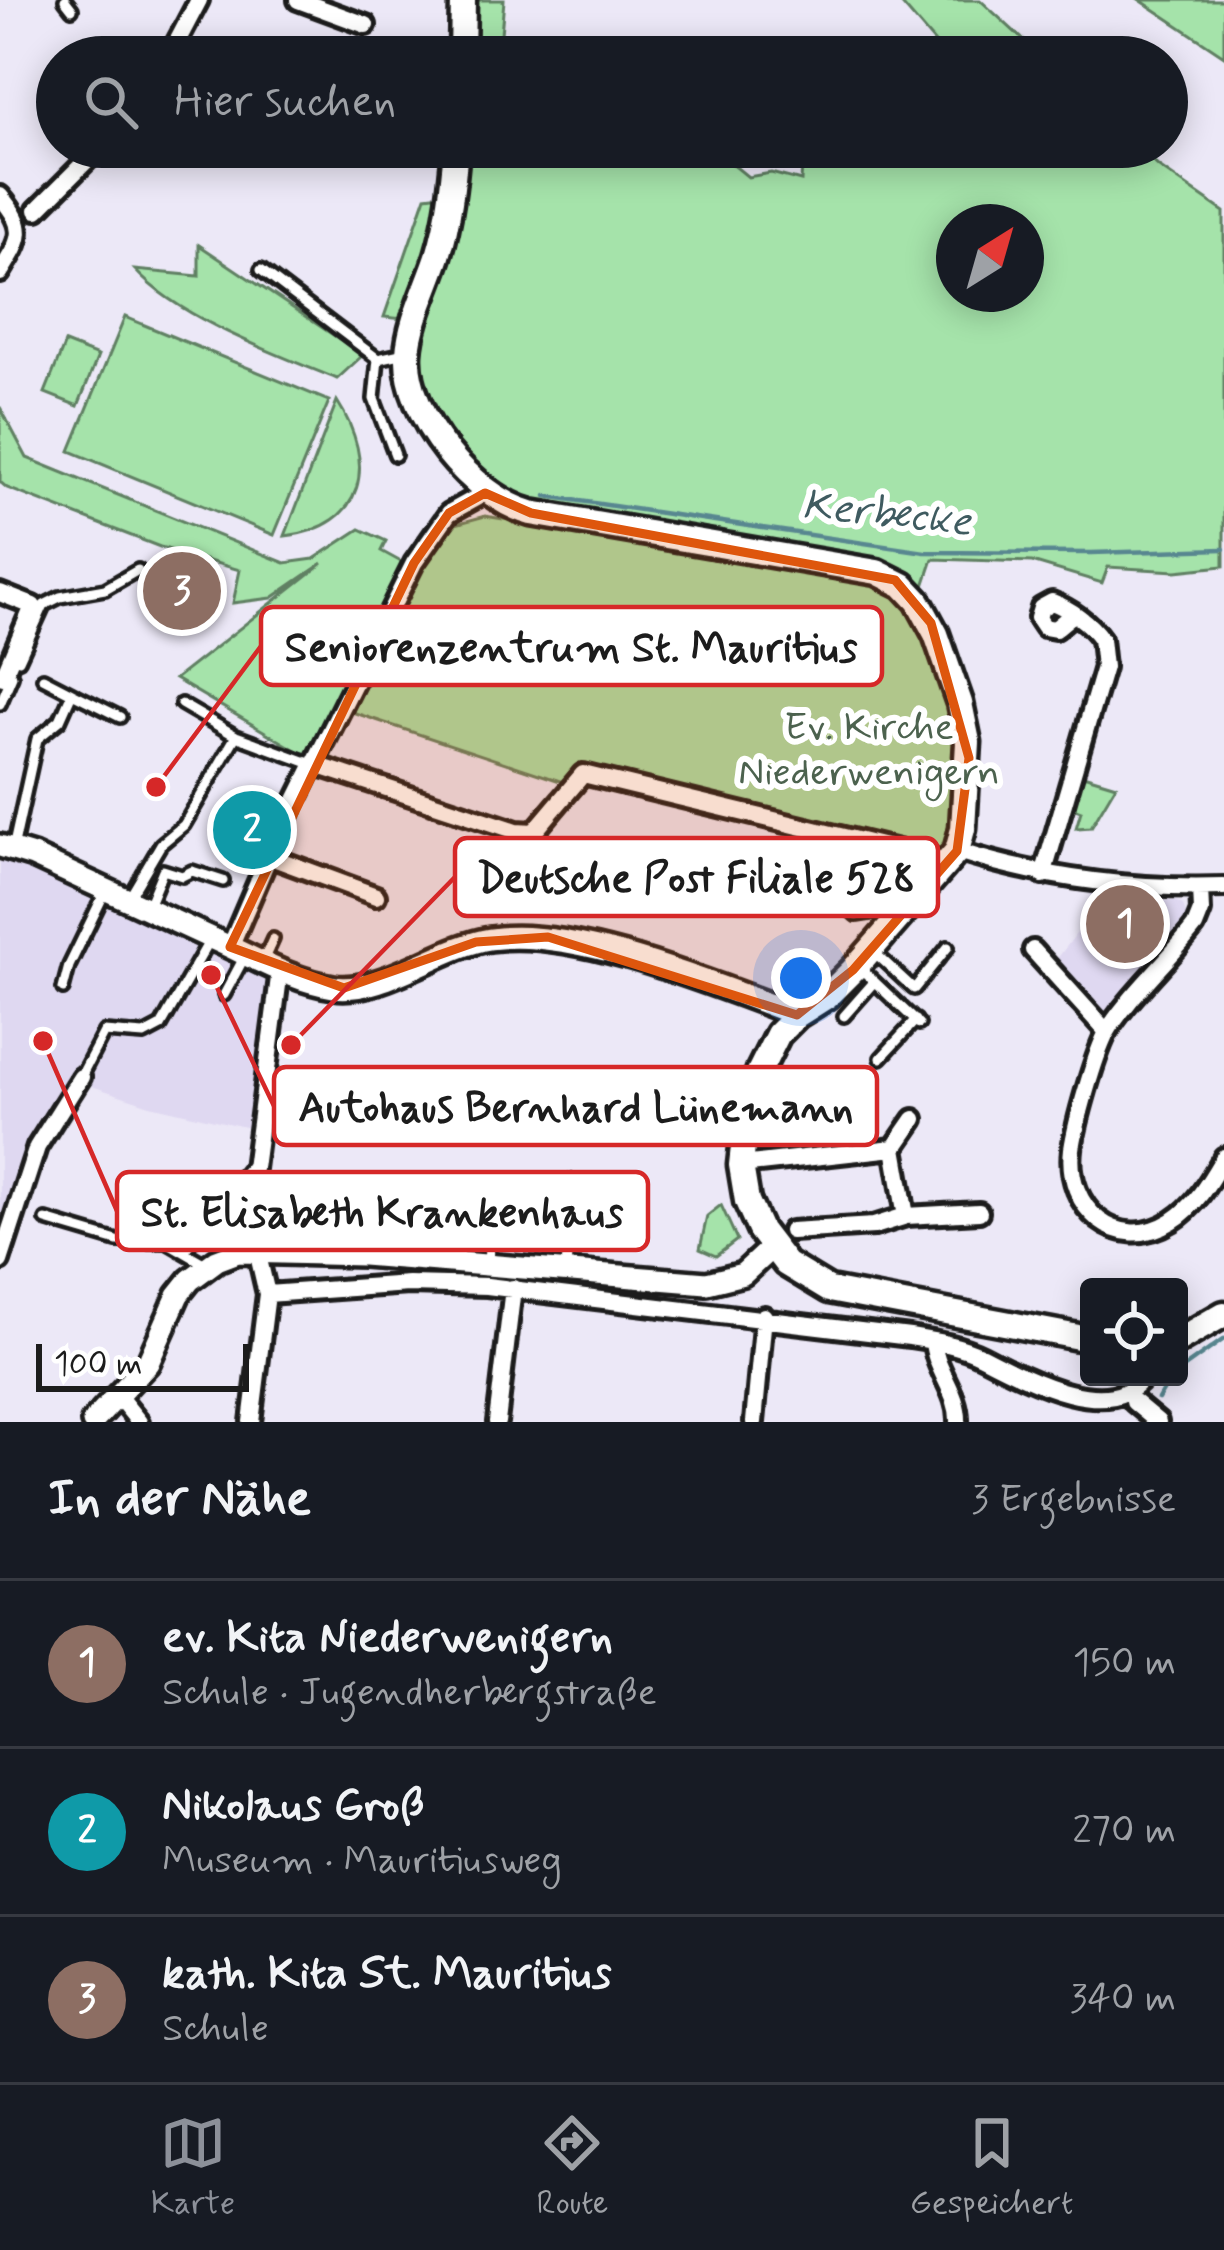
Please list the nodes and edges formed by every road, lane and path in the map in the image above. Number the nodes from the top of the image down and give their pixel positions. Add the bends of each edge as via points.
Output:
1 (199, 0) edge
2 (298, 0) edge
3 (463, 0) edge
4 (366, 25) dead end
5 (180, 36) edge
6 (462, 36) edge
7 (79, 168) edge
8 (453, 168) edge
9 (0, 196) edge
10 (37, 210) dead end
11 (261, 270) dead end
12 (0, 273) edge
13 (408, 352) junction
14 (377, 358) junction
15 (395, 455) dead end
16 (485, 493) junction
17 (138, 570) dead end
18 (0, 592) edge
19 (1072, 614) dead end
20 (0, 676) edge
21 (43, 678) dead end
22 (72, 693) junction
23 (0, 704) edge
24 (181, 704) dead end
25 (120, 717) dead end
26 (236, 736) junction
27 (313, 764) junction
28 (7, 847) edge
29 (269, 854) junction
30 (930, 867) junction
31 (1224, 867) edge
32 (1043, 875) junction
33 (223, 881) dead end
34 (1214, 888) edge
35 (106, 890) junction
36 (376, 896) dead end
37 (137, 904) junction
38 (883, 919) junction
39 (273, 939) dead end
40 (948, 947) dead end
41 (1033, 950) dead end
42 (246, 954) junction
43 (868, 965) junction
44 (63, 989) dead end
45 (224, 995) dead end
46 (797, 1015) junction
47 (844, 1016) dead end
48 (1107, 1032) junction
49 (881, 1058) dead end
50 (81, 1077) joint
51 (914, 1119) dead end
52 (894, 1148) junction
53 (1224, 1157) edge
54 (253, 1161) junction
55 (741, 1165) junction
56 (572, 1180) dead end
57 (493, 1190) dead end
58 (979, 1212) dead end
59 (906, 1216) junction
60 (46, 1220) dead end
61 (781, 1239) junction
62 (257, 1250) junction
63 (184, 1251) junction
64 (0, 1261) edge
65 (217, 1261) junction
66 (488, 1264) junction
67 (566, 1270) junction
68 (513, 1288) junction
69 (267, 1294) junction
70 (1224, 1314) edge
71 (764, 1316) junction
72 (1188, 1335) edge
73 (1080, 1337) edge
74 (933, 1341) junction
75 (1140, 1386) edge
76 (119, 1397) junction
77 (1134, 1402) junction
78 (1062, 1412) dead end
79 (1120, 1416) dead end
80 (93, 1422) edge
81 (139, 1422) edge
82 (251, 1422) edge
83 (497, 1422) edge
84 (754, 1422) edge
85 (958, 1422) edge
86 (1158, 1422) edge

1 - 5 street
2 - 4 street
3 - 6 main road
7 - 10 street
8 - 13 main road via 445,233
9 - 12 street via 19,221 20,239
11 - 14 lane
13 - 14 lane
13 - 16 main road via 422,406
14 - 15 lane via 374,399
16 - 27 street via 431,534
16 - 30 main road via 531,513 826,561 903,585 931,622 968,742 963,829
17 - 23 lane via 105,589 44,605
18 - 20 street via 33,606
19 - 32 street via 1099,635 1104,667
21 - 22 lane
22 - 25 lane
22 - 28 lane via 60,720 37,739
24 - 26 lane
26 - 27 lane
26 - 37 lane via 184,825 161,844
27 - 29 street
27 - 30 street via 517,832 534,832 583,774 935,859
28 - 35 street
29 - 36 street
29 - 42 street
30 - 32 street
30 - 38 main road
30 - 38 lane via 864,851 828,888 856,915
31 - 34 street
32 - 34 street
33 - 37 lane via 163,870
34 - 48 street via 1195,926
35 - 37 street
35 - 44 lane
37 - 42 street
38 - 43 main road
39 - 42 lane
40 - 43 lane via 914,989
41 - 48 street
42 - 45 lane
42 - 46 street via 352,988 476,942 548,938
42 - 50 lane via 161,1026 144,1035 104,1032
42 - 54 street
43 - 46 main road
43 - 47 lane
43 - 49 lane via 917,1022
46 - 55 main road via 760,1070
48 - 53 street via 1072,1151 1076,1194 1090,1214 1121,1230 1153,1230 1197,1200
50 - 64 street via 37,1147
51 - 52 street
52 - 55 street
52 - 59 street
54 - 62 street
54 - 63 lane
55 - 61 main road via 747,1201
56 - 67 lane
57 - 66 lane
58 - 59 street
59 - 61 street
60 - 63 lane
61 - 67 street via 743,1274 715,1282
61 - 73 main road via 804,1278 829,1291
62 - 65 street
62 - 66 street
62 - 69 street
63 - 65 lane
65 - 76 street via 178,1295 153,1355
66 - 67 street
68 - 69 street via 408,1284
68 - 71 street
68 - 83 street
69 - 82 street
70 - 72 main road
71 - 74 street
71 - 84 street
74 - 78 street via 985,1358
74 - 85 street
75 - 77 street
76 - 80 street
76 - 81 street
77 - 79 street
77 - 86 street

